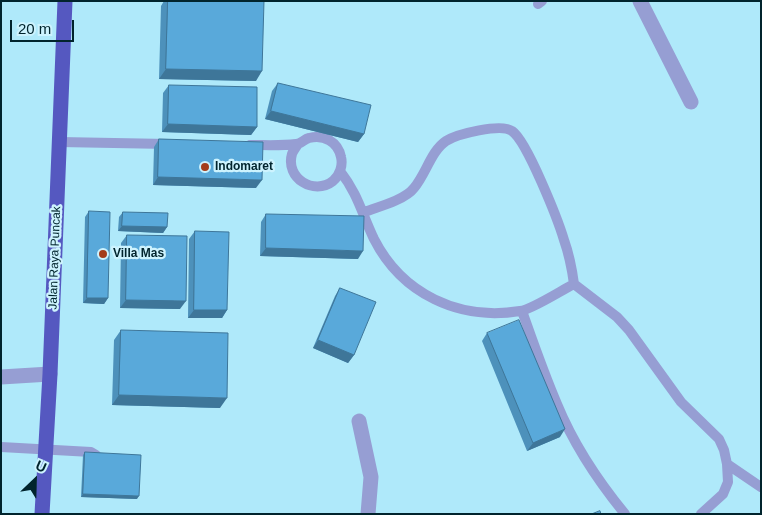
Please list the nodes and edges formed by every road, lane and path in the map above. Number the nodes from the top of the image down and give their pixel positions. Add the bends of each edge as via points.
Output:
1 (65, 1) edge
2 (640, 1) edge
3 (691, 102) dead end
4 (60, 142) junction
5 (298, 144) junction
6 (176, 145) edge
7 (242, 145) edge
8 (340, 171) junction
9 (364, 212) junction
10 (574, 284) junction
11 (522, 311) junction
12 (50, 374) junction
13 (1, 377) edge
14 (359, 420) dead end
15 (1, 447) edge
16 (45, 448) junction
17 (96, 455) edge
18 (727, 464) junction
19 (761, 488) edge
20 (42, 514) edge
21 (368, 514) edge
22 (625, 514) edge
23 (701, 514) edge

1 - 4 highway, Jalan Raya Puncak
2 - 3 street
4 - 6 lane
4 - 12 highway, Jalan Raya Puncak
5 - 7 lane
5 - 8 lane via 306,139 326,138 340,152
5 - 8 lane via 292,154 291,165 303,183 324,186
8 - 9 lane
9 - 10 lane via 407,195 414,189 446,141 490,128 506,128 518,136 538,174 564,238
9 - 11 lane via 374,239 387,259 397,273 417,290 461,310
10 - 11 lane
10 - 18 lane via 630,330 681,402 719,439
11 - 22 lane via 557,405 579,447
12 - 13 street
12 - 16 highway, Jalan Raya Puncak
14 - 21 street via 371,477
15 - 16 lane
16 - 17 lane
16 - 20 highway, Jalan Raya Puncak
18 - 19 lane
18 - 23 lane via 728,482 723,494

